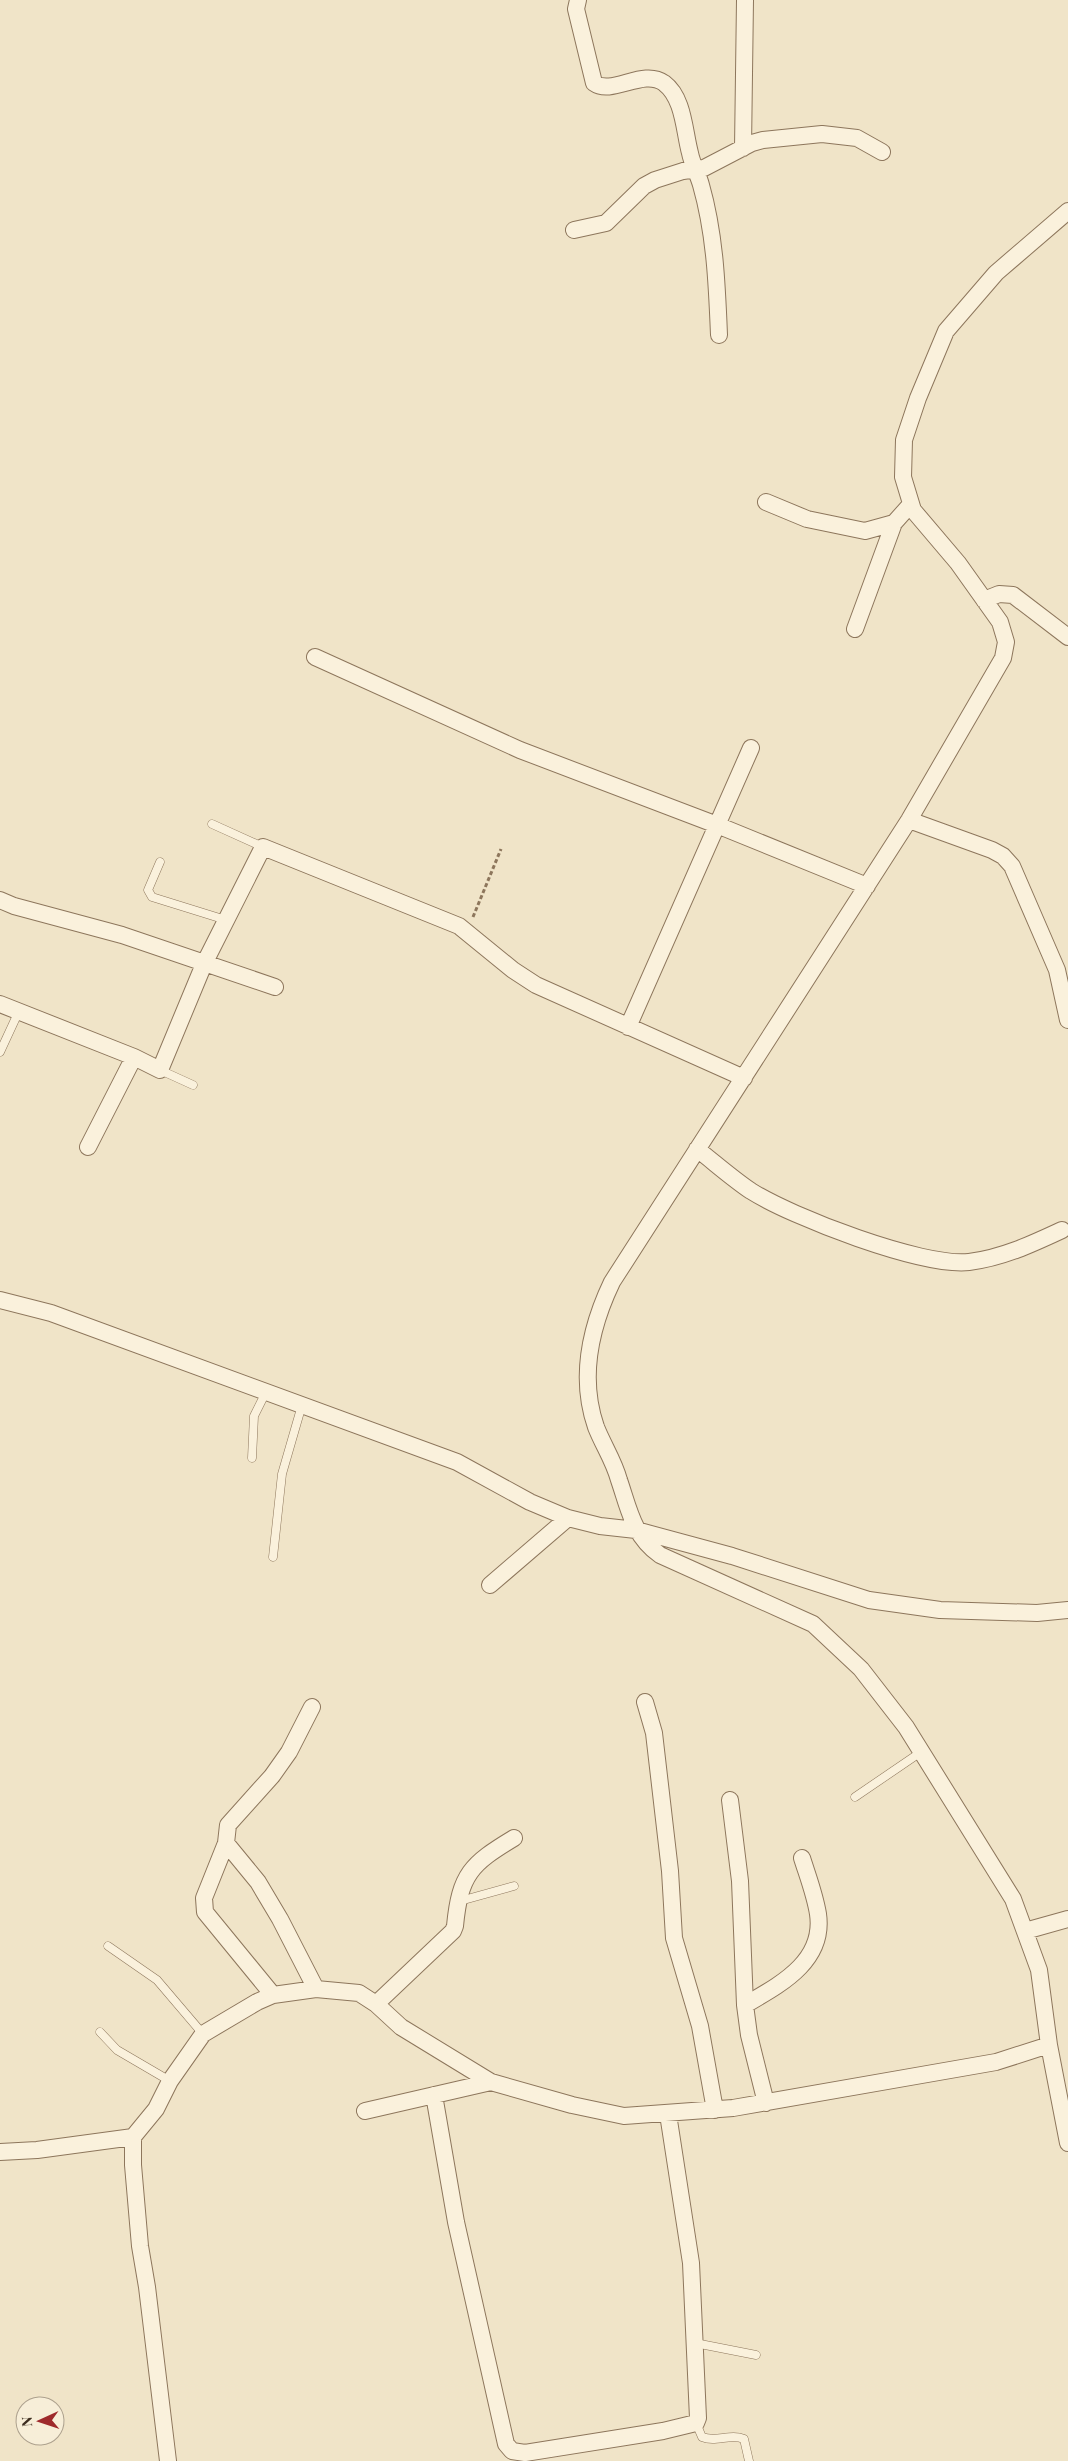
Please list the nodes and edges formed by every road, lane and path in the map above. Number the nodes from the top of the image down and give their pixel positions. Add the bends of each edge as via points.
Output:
1 (578, 0) edge
2 (745, 0) edge
3 (744, 148) junction
4 (882, 152) dead end
5 (696, 171) junction
6 (1068, 211) edge
7 (574, 230) dead end
8 (719, 335) dead end
9 (766, 502) dead end
10 (911, 504) junction
11 (894, 522) junction
12 (984, 600) junction
13 (855, 629) dead end
14 (1068, 637) edge
15 (315, 657) dead end
16 (751, 748) dead end
17 (909, 820) junction
18 (212, 824) dead end
19 (717, 825) junction
20 (263, 847) junction
21 (501, 849) dead end
22 (160, 862) dead end
23 (868, 886) junction
24 (0, 900) edge
25 (226, 920) junction
26 (468, 931) junction
27 (204, 964) junction
28 (275, 987) dead end
29 (0, 1004) edge
30 (19, 1011) junction
31 (1068, 1020) edge
32 (628, 1026) junction
33 (0, 1052) edge
34 (134, 1057) junction
35 (160, 1070) junction
36 (744, 1078) junction
37 (193, 1084) dead end
38 (88, 1147) dead end
39 (697, 1149) junction
40 (1062, 1230) dead end
41 (0, 1300) edge
42 (266, 1392) junction
43 (302, 1405) junction
44 (252, 1458) dead end
45 (568, 1518) junction
46 (636, 1530) junction
47 (273, 1557) dead end
48 (490, 1585) dead end
49 (1068, 1610) edge
50 (645, 1702) dead end
51 (312, 1707) dead end
52 (921, 1752) junction
53 (855, 1797) dead end
54 (730, 1800) dead end
55 (514, 1838) dead end
56 (226, 1843) junction
57 (802, 1858) dead end
58 (514, 1886) dead end
59 (458, 1901) junction
60 (1068, 1920) edge
61 (1025, 1931) junction
62 (108, 1946) dead end
63 (316, 1990) junction
64 (273, 1995) junction
65 (376, 2004) junction
66 (745, 2005) junction
67 (100, 2032) dead end
68 (203, 2034) junction
69 (1049, 2044) junction
70 (170, 2081) junction
71 (491, 2082) junction
72 (434, 2095) junction
73 (766, 2102) junction
74 (714, 2110) junction
75 (365, 2111) dead end
76 (668, 2114) junction
77 (133, 2138) junction
78 (1068, 2143) edge
79 (0, 2152) edge
80 (695, 2343) junction
81 (756, 2356) dead end
82 (696, 2423) junction
83 (168, 2461) edge
84 (749, 2461) edge

1 - 5 street via 576,9 594,83 607,86 654,79 666,85 682,115
2 - 3 street
3 - 4 street via 763,140 822,134 858,138
3 - 5 street
5 - 7 street via 683,171 644,186 606,223
5 - 8 street via 717,273
6 - 10 street via 996,273 946,331 904,440 903,477
9 - 11 street via 808,519 865,531
10 - 11 street
10 - 12 street
11 - 13 street
12 - 14 street via 999,594 1013,595
12 - 17 street via 1003,627 1006,642 1003,658
15 - 19 street via 520,750
16 - 19 street
17 - 23 street
17 - 31 street via 992,850 1012,866 1057,970
18 - 20 lane
19 - 23 street
19 - 32 street
20 - 25 street
20 - 26 street
21 - 26 path
22 - 25 lane via 148,890 152,897
23 - 36 street
24 - 27 street via 122,935
25 - 27 street
26 - 32 street via 508,966 536,985
27 - 28 street
27 - 35 street
29 - 30 street
30 - 33 lane
30 - 34 street
32 - 36 street
34 - 35 street
34 - 38 street
35 - 37 lane
36 - 39 street
39 - 40 street via 751,1191 784,1208 892,1249 933,1259 968,1262 1015,1251
39 - 46 street via 612,1282 591,1340 588,1373 591,1408
41 - 42 street via 52,1313
42 - 43 street
42 - 44 lane via 254,1416
43 - 45 street via 456,1462 530,1502
43 - 47 lane via 282,1474
45 - 46 street
45 - 48 street
46 - 49 street via 732,1556 869,1600 940,1610 1037,1613
46 - 52 street via 660,1556 813,1624 862,1669
50 - 74 street via 654,1733 670,1871 674,1938 700,2026
51 - 56 street via 289,1752 228,1826
52 - 53 lane
52 - 61 street via 1013,1899
54 - 66 street via 740,1881
55 - 59 street via 484,1856 474,1867 464,1882
56 - 63 street via 258,1882
56 - 64 street via 204,1898 205,1912
57 - 66 street via 819,1917 815,1941 806,1961 790,1978
58 - 59 lane
59 - 65 street via 453,1931
60 - 61 street
61 - 69 street via 1039,1970
62 - 68 lane via 157,1980
63 - 64 street
63 - 65 street via 359,1993
64 - 68 street via 240,2010
65 - 71 street via 401,2027
66 - 73 street
67 - 70 lane via 117,2050
68 - 70 street
69 - 73 street via 996,2062
69 - 78 street
70 - 77 street via 156,2109
71 - 72 street
71 - 76 street via 624,2116
72 - 75 street
72 - 82 street via 456,2222 506,2444 512,2451 525,2453
73 - 74 street
74 - 76 street
76 - 80 street via 691,2263
77 - 79 street
77 - 83 street via 140,2246
80 - 81 lane
80 - 82 street
82 - 84 lane via 702,2437 708,2440 737,2436 744,2439

